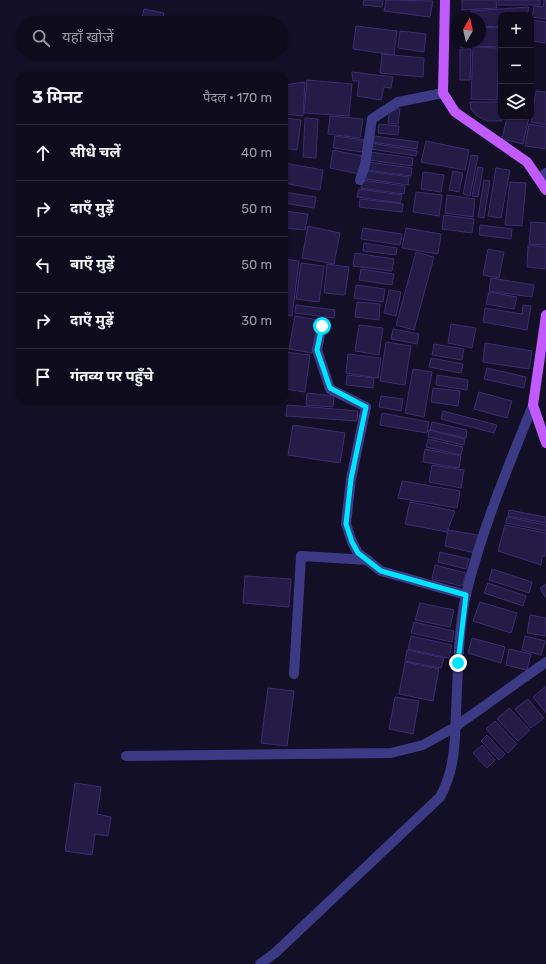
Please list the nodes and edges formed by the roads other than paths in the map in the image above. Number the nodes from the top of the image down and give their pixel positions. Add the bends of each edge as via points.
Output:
1 (445, 0) edge
2 (443, 93) junction
3 (542, 176) edge
4 (360, 180) dead end
5 (546, 190) edge
6 (546, 315) edge
7 (322, 326) dead end
8 (533, 405) junction
9 (546, 443) edge
10 (368, 560) junction
11 (466, 595) junction
12 (546, 662) edge
13 (294, 674) dead end
14 (455, 727) junction
15 (126, 756) dead end
16 (260, 964) edge

1 - 2 main road
2 - 3 main road via 455,112 527,162
2 - 4 street via 398,102 372,119 365,165
3 - 5 main road
6 - 8 main road
7 - 10 street via 317,350 330,388 366,407 351,479 346,524 358,553
8 - 9 main road
8 - 11 street via 490,513
10 - 11 street via 381,571
10 - 13 street via 301,556
11 - 14 street via 458,663
12 - 14 street
14 - 15 street via 423,745 391,753
14 - 16 street via 451,774 440,798 275,953

